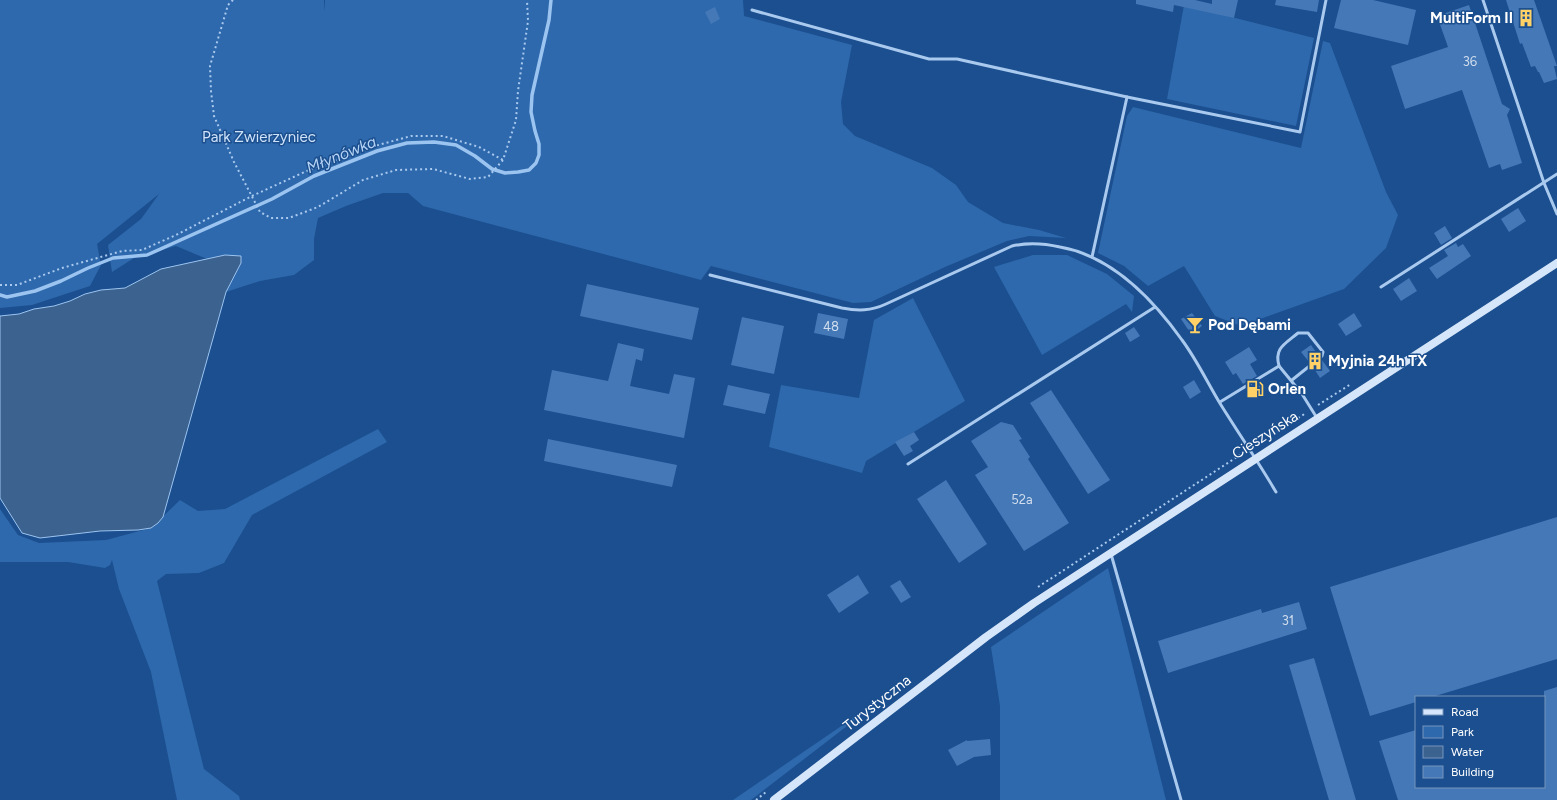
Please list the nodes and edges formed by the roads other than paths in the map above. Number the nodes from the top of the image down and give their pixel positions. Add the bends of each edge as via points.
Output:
1 (1326, 0) edge
2 (1483, 0) edge
3 (752, 10) dead end
4 (1127, 97) junction
5 (1557, 174) edge
6 (1544, 183) junction
7 (1557, 214) edge
8 (1092, 257) junction
9 (1556, 266) edge
10 (710, 275) dead end
11 (1381, 286) dead end
12 (1155, 307) junction
13 (1279, 366) junction
14 (1292, 380) junction
15 (1220, 402) junction
16 (1317, 418) junction
17 (1255, 458) junction
18 (908, 464) dead end
19 (1276, 492) dead end
20 (1110, 552) junction
21 (997, 629) joint
22 (774, 800) edge
23 (1181, 800) edge

1 - 4 lane via 1300,132
2 - 6 lane
3 - 4 lane via 929,59 958,59
4 - 8 lane
5 - 6 lane
6 - 7 lane
6 - 11 lane
8 - 10 lane via 1072,249 1033,242 1022,243 881,307 864,310 842,308
8 - 12 lane via 1121,274
9 - 16 main road, Cieszyńska
12 - 15 lane via 1182,340
12 - 18 lane
13 - 14 lane
13 - 14 lane via 1278,351 1298,333 1308,333 1323,352 1322,356
13 - 15 lane
14 - 16 lane
15 - 17 lane
16 - 17 main road, Cieszyńska
17 - 19 lane
17 - 20 main road, Cieszyńska
20 - 21 main road, Cieszyńska
20 - 23 lane
21 - 22 main road, Turystyczna

